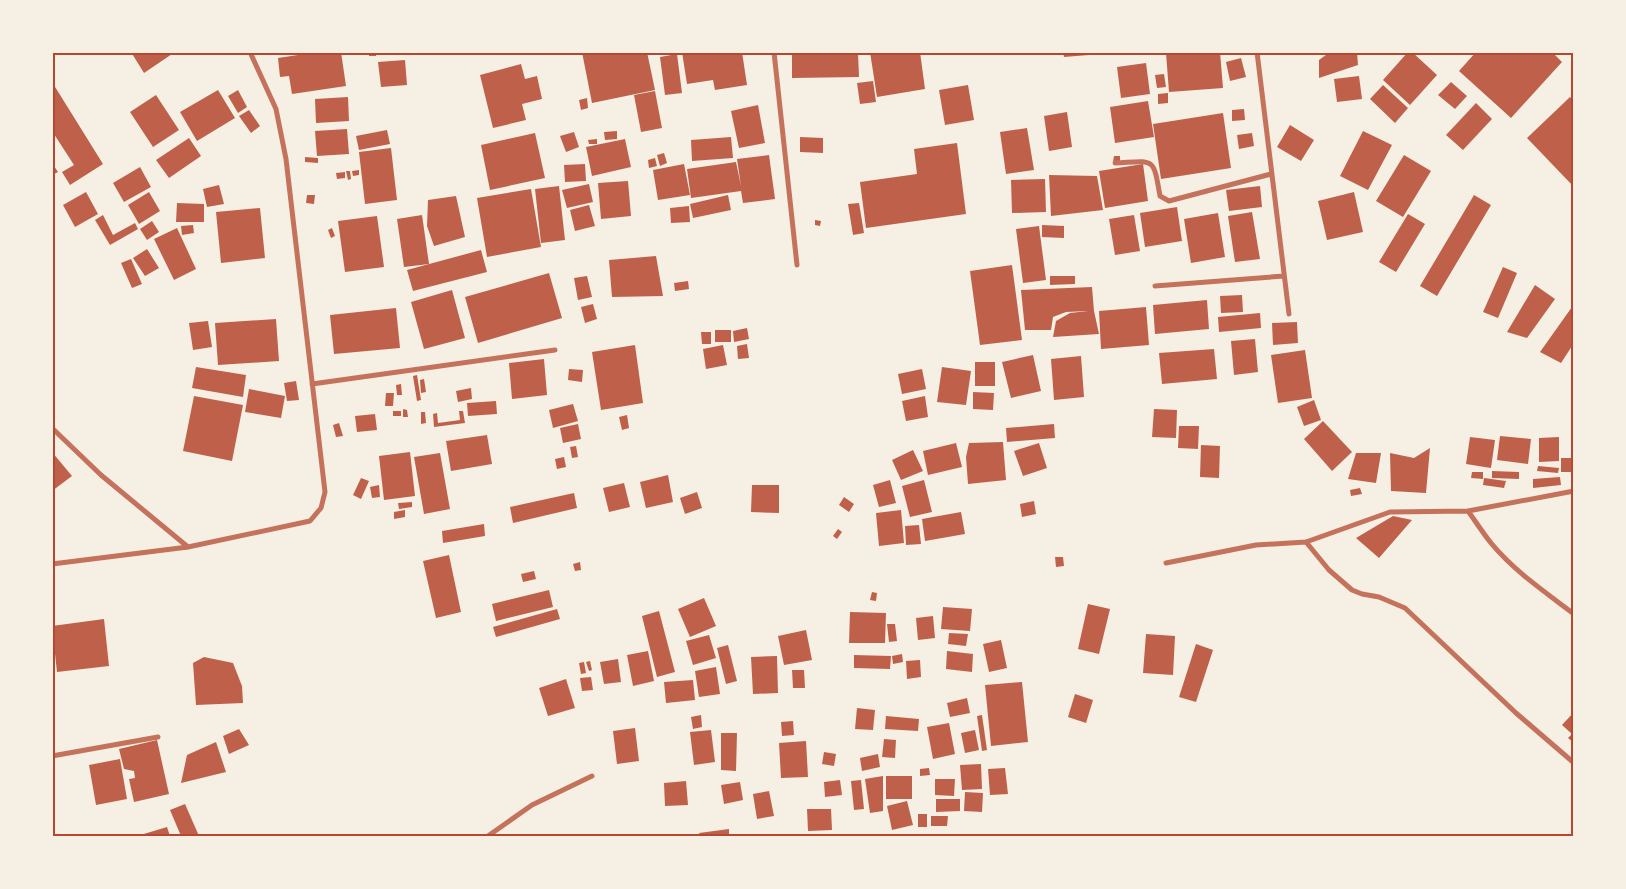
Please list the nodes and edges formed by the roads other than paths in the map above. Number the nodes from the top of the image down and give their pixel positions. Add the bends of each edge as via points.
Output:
1 (256, 52) edge
2 (774, 52) edge
3 (1257, 52) edge
4 (250, 53) edge
5 (1115, 162) dead end
6 (1271, 174) junction
7 (797, 264) dead end
8 (1284, 276) junction
9 (1155, 286) dead end
10 (1289, 314) dead end
11 (555, 350) dead end
12 (312, 384) junction
13 (52, 428) edge
14 (1574, 491) edge
15 (1468, 511) junction
16 (1306, 542) junction
17 (188, 548) junction
18 (1166, 563) dead end
19 (52, 564) edge
20 (1574, 614) edge
21 (158, 737) dead end
22 (52, 756) edge
23 (1574, 763) edge
24 (592, 776) dead end
25 (488, 836) edge

1 - 4 street
2 - 7 street
3 - 6 street
4 - 12 street via 276,109 286,159
5 - 6 street via 1153,164 1160,196 1169,201
6 - 8 street
8 - 9 street
8 - 10 street
11 - 12 street
12 - 17 street via 325,492 322,508 310,521
13 - 17 street via 101,475
14 - 15 street
15 - 16 street via 1390,512
15 - 20 street via 1507,560
16 - 18 street via 1256,546
16 - 23 street via 1329,570 1352,590 1405,608
17 - 19 street
21 - 22 street
24 - 25 street via 532,805

